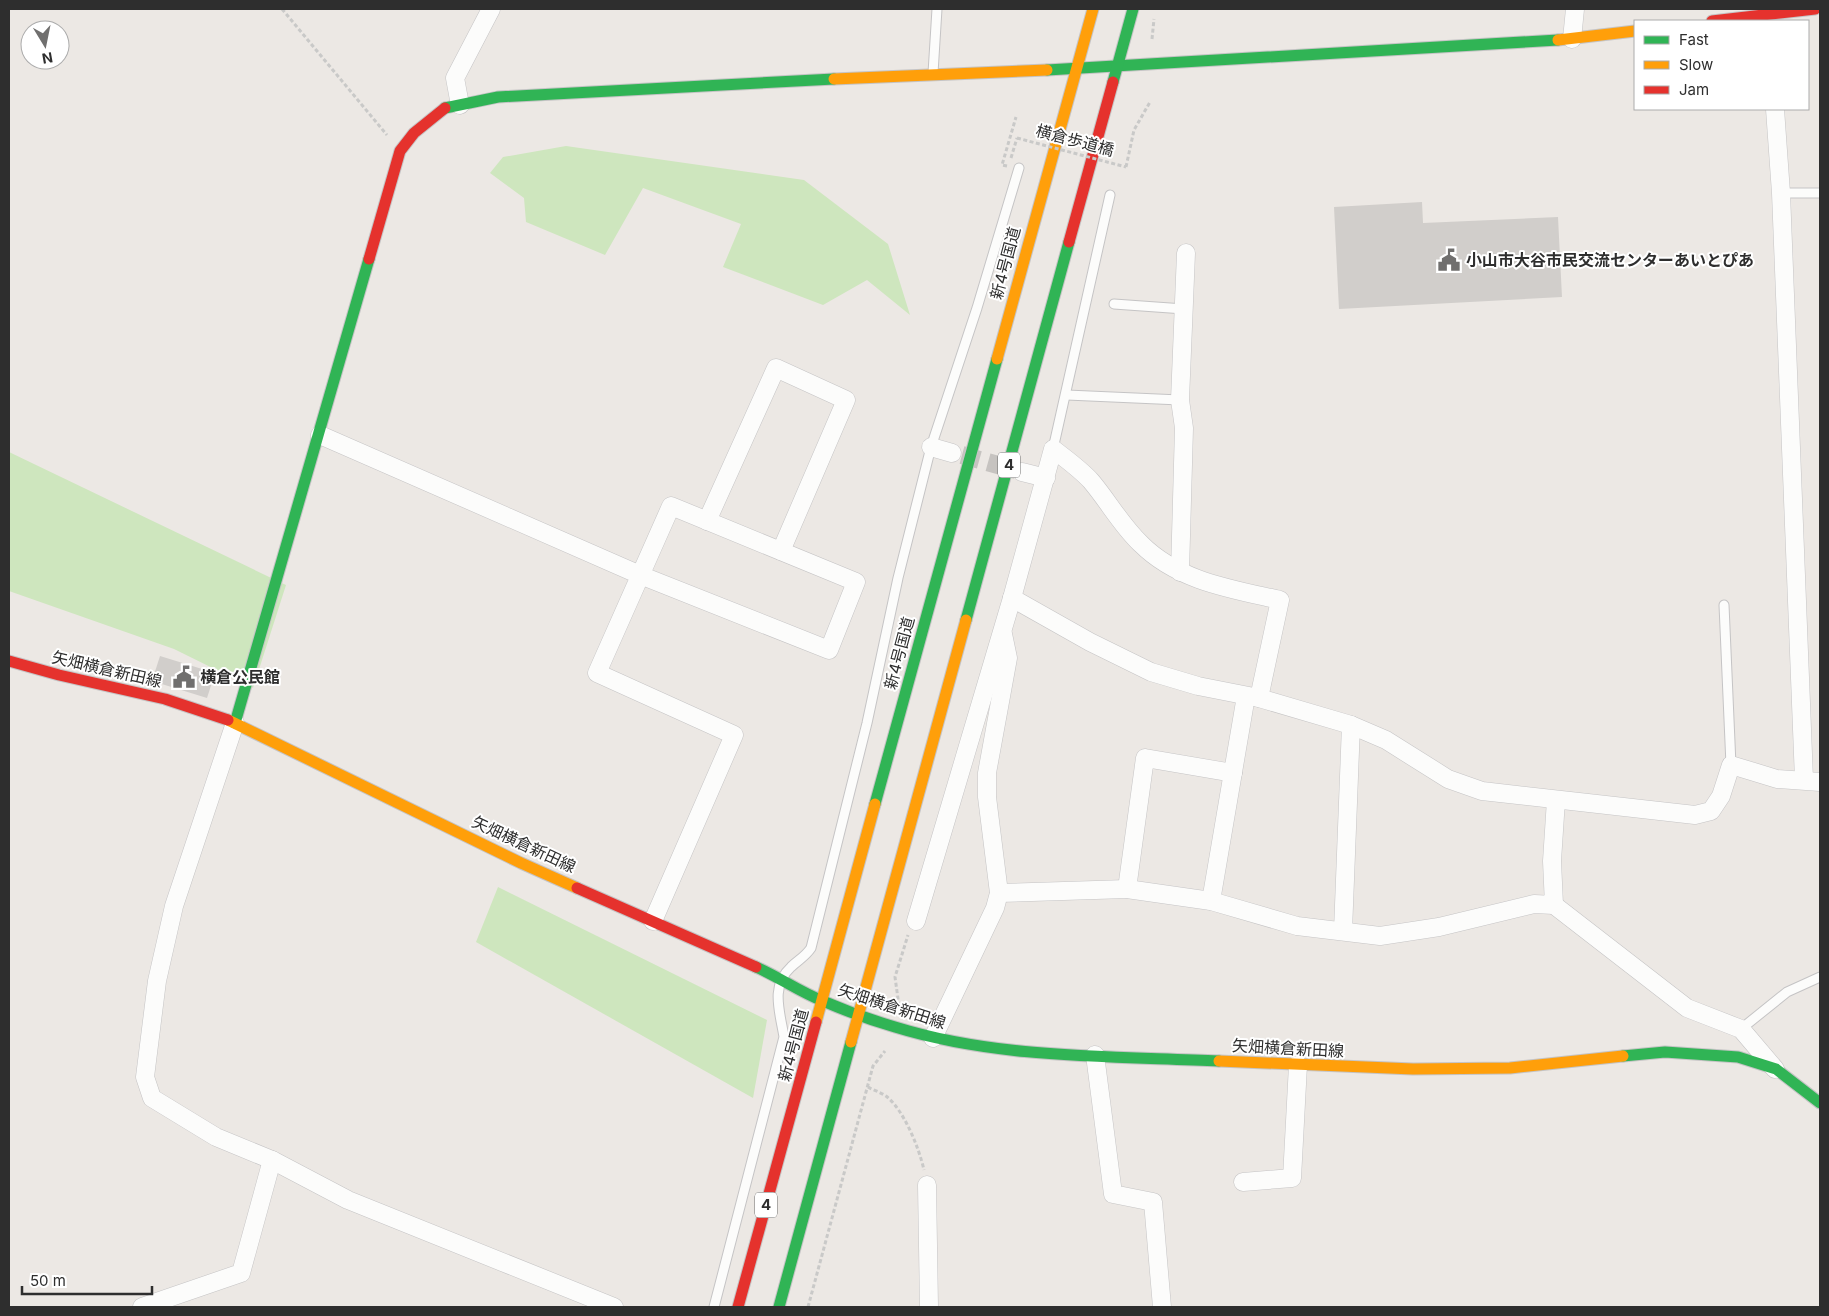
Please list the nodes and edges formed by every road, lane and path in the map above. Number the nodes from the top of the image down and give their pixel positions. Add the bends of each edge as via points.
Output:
1 (282, 9) edge
2 (491, 9) edge
3 (937, 9) edge
4 (1092, 9) edge
5 (1132, 9) edge
6 (1575, 9) edge
7 (1813, 9) edge
8 (1721, 17) edge
9 (1769, 18) edge
10 (1634, 31) edge
11 (1572, 39) junction
12 (1117, 66) junction
13 (1074, 68) junction
14 (933, 74) junction
15 (1150, 102) dead end
16 (460, 105) junction
17 (1775, 110) edge
18 (1016, 117) dead end
19 (400, 151) junction
20 (1019, 168) dead end
21 (1781, 193) junction
22 (1820, 193) edge
23 (1110, 195) dead end
24 (1186, 253) dead end
25 (1114, 304) dead end
26 (1184, 309) junction
27 (1067, 395) junction
28 (1180, 400) junction
29 (320, 435) junction
30 (931, 447) junction
31 (1053, 449) junction
32 (952, 453) tunnel mouth
33 (1022, 472) tunnel mouth
34 (1046, 478) junction
35 (707, 521) junction
36 (781, 552) junction
37 (1180, 572) junction
38 (640, 575) junction
39 (1012, 598) junction
40 (1724, 605) dead end
41 (1002, 631) junction
42 (9, 661) edge
43 (1252, 697) junction
44 (235, 723) junction
45 (1351, 725) junction
46 (1730, 766) junction
47 (1233, 773) junction
48 (1812, 781) edge
49 (1556, 800) junction
50 (1127, 889) junction
51 (998, 893) junction
52 (1211, 901) junction
53 (1554, 905) junction
54 (653, 921) junction
55 (916, 921) joint
56 (1343, 932) junction
57 (1820, 977) edge
58 (781, 978) junction
59 (822, 1001) junction
60 (900, 1006) dead end
61 (859, 1015) junction
62 (1741, 1029) junction
63 (933, 1038) junction
64 (885, 1051) dead end
65 (1095, 1055) junction
66 (1298, 1065) junction
67 (1776, 1069) junction
68 (868, 1087) junction
69 (1820, 1104) edge
70 (272, 1160) junction
71 (1242, 1182) dead end
72 (927, 1185) joint
73 (142, 1307) edge
74 (614, 1307) edge
75 (714, 1307) edge
76 (738, 1307) edge
77 (779, 1307) edge
78 (808, 1307) edge
79 (929, 1307) edge
80 (1162, 1307) edge

1 - 19 path
2 - 16 street via 455,78
3 - 14 lane
4 - 13 main road, 新4号国道 / 4
5 - 12 main road, 4
6 - 11 street
7 - 9 main road
8 - 9 main road
10 - 11 main road
11 - 12 main road
12 - 13 main road
12 - 61 main road, 4
13 - 14 main road
13 - 59 main road, 新4号国道 / 4
14 - 16 main road via 498,97
15 - 18 path, 横倉歩道橋, bridge via 1134,130 1126,167 1017,138 1009,167 1002,165
16 - 19 main road via 445,108 414,133
17 - 21 street
19 - 29 main road
20 - 30 lane
21 - 22 lane
21 - 48 street
23 - 27 lane
24 - 26 street
25 - 26 lane
26 - 28 street
27 - 28 lane
27 - 31 lane
28 - 37 street via 1184,428
29 - 38 street
29 - 44 main road
30 - 32 street
30 - 58 lane via 811,948
31 - 34 street
31 - 37 street via 1091,481 1114,514 1142,545
33 - 34 street
34 - 39 street
35 - 36 street
35 - 36 street via 776,368 846,400
35 - 38 street via 671,506
36 - 38 street via 856,582 829,650
37 - 43 street via 1210,584 1280,600
38 - 54 street via 597,673 734,735
39 - 41 street
39 - 43 street via 1151,672
40 - 46 lane
41 - 51 street via 1008,658 987,773
41 - 55 street
42 - 44 main road, 矢畑横倉新田線 via 165,699
43 - 45 street
43 - 47 street
44 - 54 main road, 矢畑横倉新田線 via 521,863
44 - 70 street via 174,906 157,981 145,1077 152,1098 216,1137
45 - 49 street via 1386,740 1448,779 1482,791
45 - 56 street
46 - 48 street via 1777,779
46 - 49 street via 1721,796 1711,811 1695,815
47 - 50 street via 1145,758
47 - 52 street
49 - 53 street via 1552,861
50 - 51 street
50 - 52 street
51 - 63 street via 995,908
52 - 56 street via 1297,926
53 - 56 street via 1534,904 1439,927 1380,936
53 - 62 street via 1687,1008
54 - 58 main road, 矢畑横倉新田線
55 - 60 path via 910,930 896,977
57 - 62 lane via 1787,992
58 - 59 main road, 矢畑横倉新田線
58 - 75 lane via 776,992 784,1037
59 - 61 main road, 矢畑横倉新田線
59 - 76 main road, 新4号国道 / 4
61 - 63 main road, 矢畑横倉新田線
61 - 77 main road, 4
62 - 67 street
63 - 65 main road, 矢畑横倉新田線 via 985,1048
64 - 68 path via 874,1066
65 - 66 main road, 矢畑横倉新田線
65 - 80 street via 1113,1194 1153,1202
66 - 67 main road, 矢畑横倉新田線 via 1510,1068 1665,1052 1738,1057
66 - 71 street via 1292,1178
67 - 69 main road, 矢畑横倉新田線
68 - 72 path via 887,1097 908,1124 921,1154
68 - 78 path
70 - 73 street via 241,1273
70 - 74 street via 348,1200
72 - 79 street

